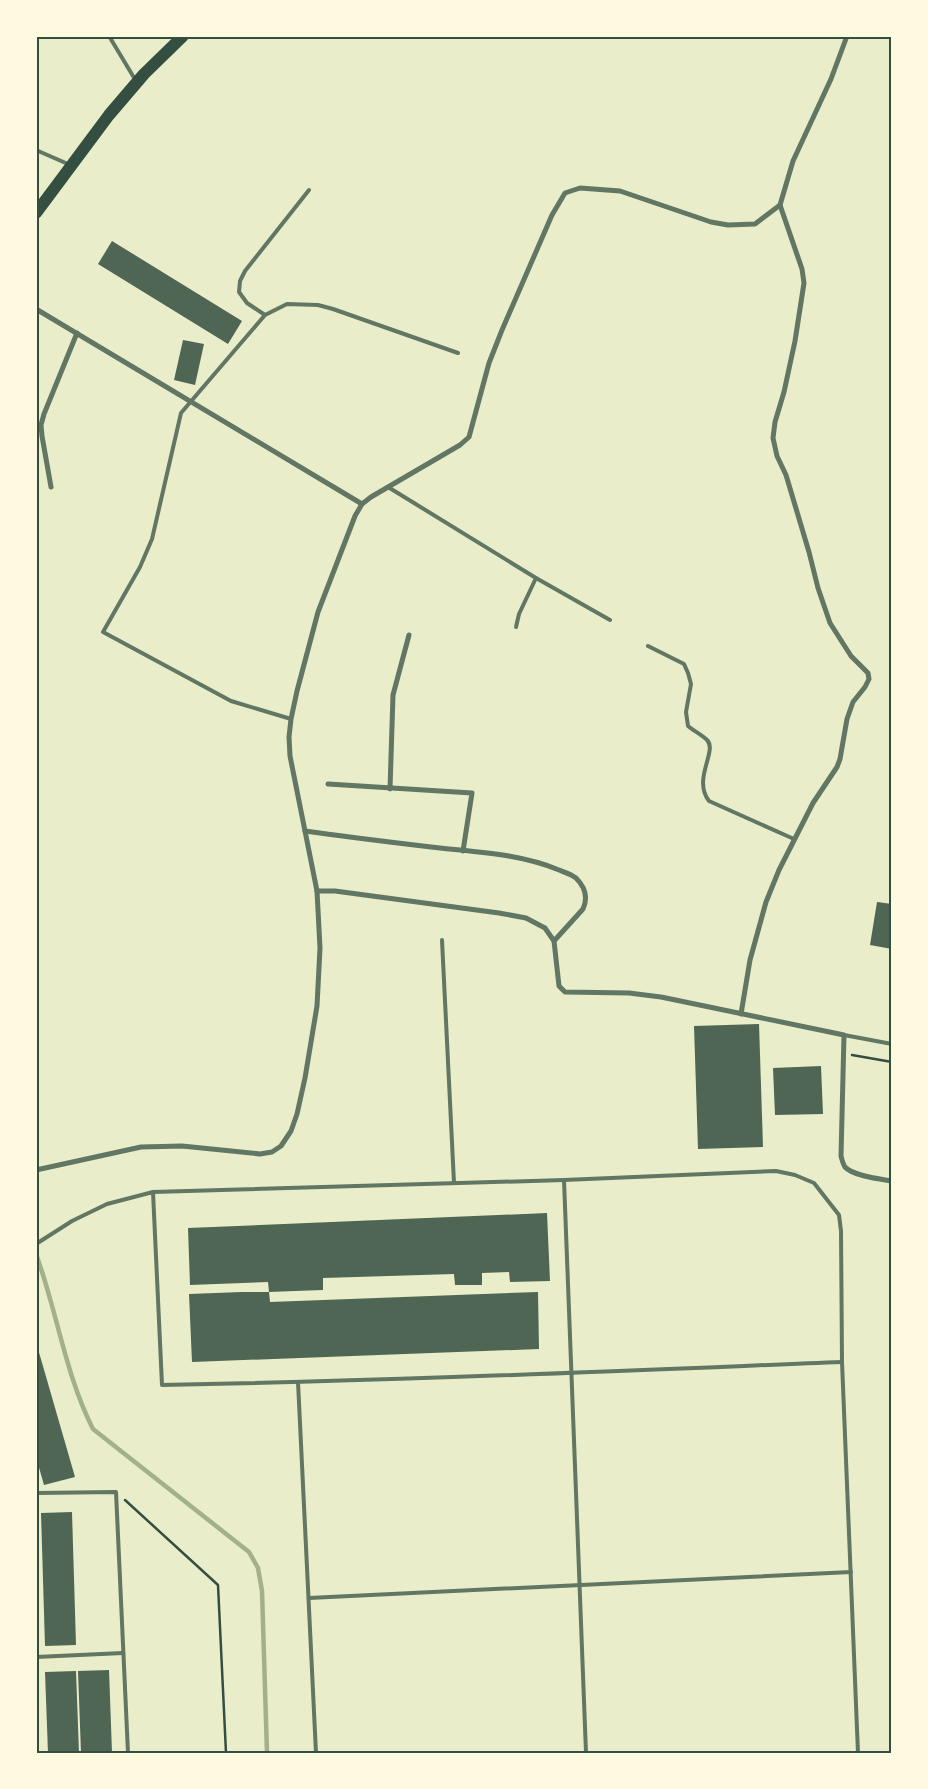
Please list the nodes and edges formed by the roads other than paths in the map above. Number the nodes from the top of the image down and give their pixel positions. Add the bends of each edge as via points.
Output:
1 (109, 36) edge
2 (183, 36) edge
3 (847, 36) edge
4 (137, 82) junction
5 (36, 150) edge
6 (72, 166) junction
7 (309, 190) dead end
8 (780, 206) junction
9 (36, 213) edge
10 (36, 308) edge
11 (265, 315) junction
12 (77, 334) junction
13 (458, 353) dead end
14 (191, 401) junction
15 (51, 487) dead end
16 (388, 487) junction
17 (362, 504) junction
18 (536, 578) junction
19 (610, 620) dead end
20 (516, 627) dead end
21 (409, 635) dead end
22 (648, 646) dead end
23 (291, 719) junction
24 (328, 784) dead end
25 (390, 788) junction
26 (305, 832) junction
27 (794, 839) junction
28 (463, 851) junction
29 (317, 891) junction
30 (442, 940) dead end
31 (554, 941) junction
32 (741, 1014) junction
33 (844, 1034) junction
34 (892, 1044) edge
35 (36, 1170) edge
36 (564, 1180) junction
37 (892, 1181) edge
38 (454, 1183) junction
39 (153, 1192) junction
40 (36, 1244) edge
41 (842, 1362) junction
42 (571, 1373) junction
43 (298, 1382) junction
44 (36, 1492) edge
45 (851, 1572) junction
46 (581, 1585) junction
47 (309, 1598) junction
48 (123, 1653) junction
49 (36, 1657) edge
50 (128, 1753) edge
51 (316, 1753) edge
52 (586, 1753) edge
53 (858, 1753) edge

1 - 4 lane
2 - 4 main road
3 - 8 street via 793,161
4 - 6 main road
5 - 6 lane
6 - 9 main road
7 - 11 lane via 240,281 239,292 247,303
8 - 16 street via 755,224 728,225 620,190 580,188 565,193 552,215 489,363 470,437
8 - 27 street via 804,283 796,340 773,438 830,623 851,656 866,670 869,679 853,702 837,767 813,802
10 - 12 street
11 - 13 lane via 287,304 318,305
11 - 14 lane
12 - 14 street
12 - 15 street via 41,425
14 - 17 street
14 - 23 lane via 181,413 152,539 103,632 231,701
16 - 17 street
16 - 18 lane
17 - 23 street via 349,529 318,612
18 - 19 lane
18 - 20 lane
21 - 25 street via 393,695
22 - 27 lane via 684,664 688,673 691,684 686,712 688,726 708,741 710,748 702,783 704,795 709,801
23 - 26 street via 290,756
24 - 25 street
25 - 28 street via 472,793
26 - 28 street
26 - 29 street
27 - 32 street via 766,902 756,934
28 - 31 street via 537,862 576,879 584,890 585,904
29 - 31 street via 513,915 545,928
29 - 35 street via 320,948 317,1006 297,1114 282,1146 260,1154 182,1146 141,1147
30 - 38 lane
31 - 32 street via 559,986 565,992 629,992
32 - 33 street
33 - 34 lane
33 - 37 street via 843,1163 845,1168 857,1174
36 - 38 lane
36 - 41 lane via 776,1170 814,1183 840,1215
36 - 42 lane
38 - 39 lane
39 - 40 lane via 107,1204
39 - 43 lane via 162,1385
41 - 42 lane
41 - 45 lane
42 - 43 lane
42 - 46 lane
43 - 47 lane
44 - 48 lane via 116,1492
45 - 46 lane
45 - 53 lane
46 - 47 lane
46 - 52 lane
47 - 51 lane
48 - 49 lane
48 - 50 lane

